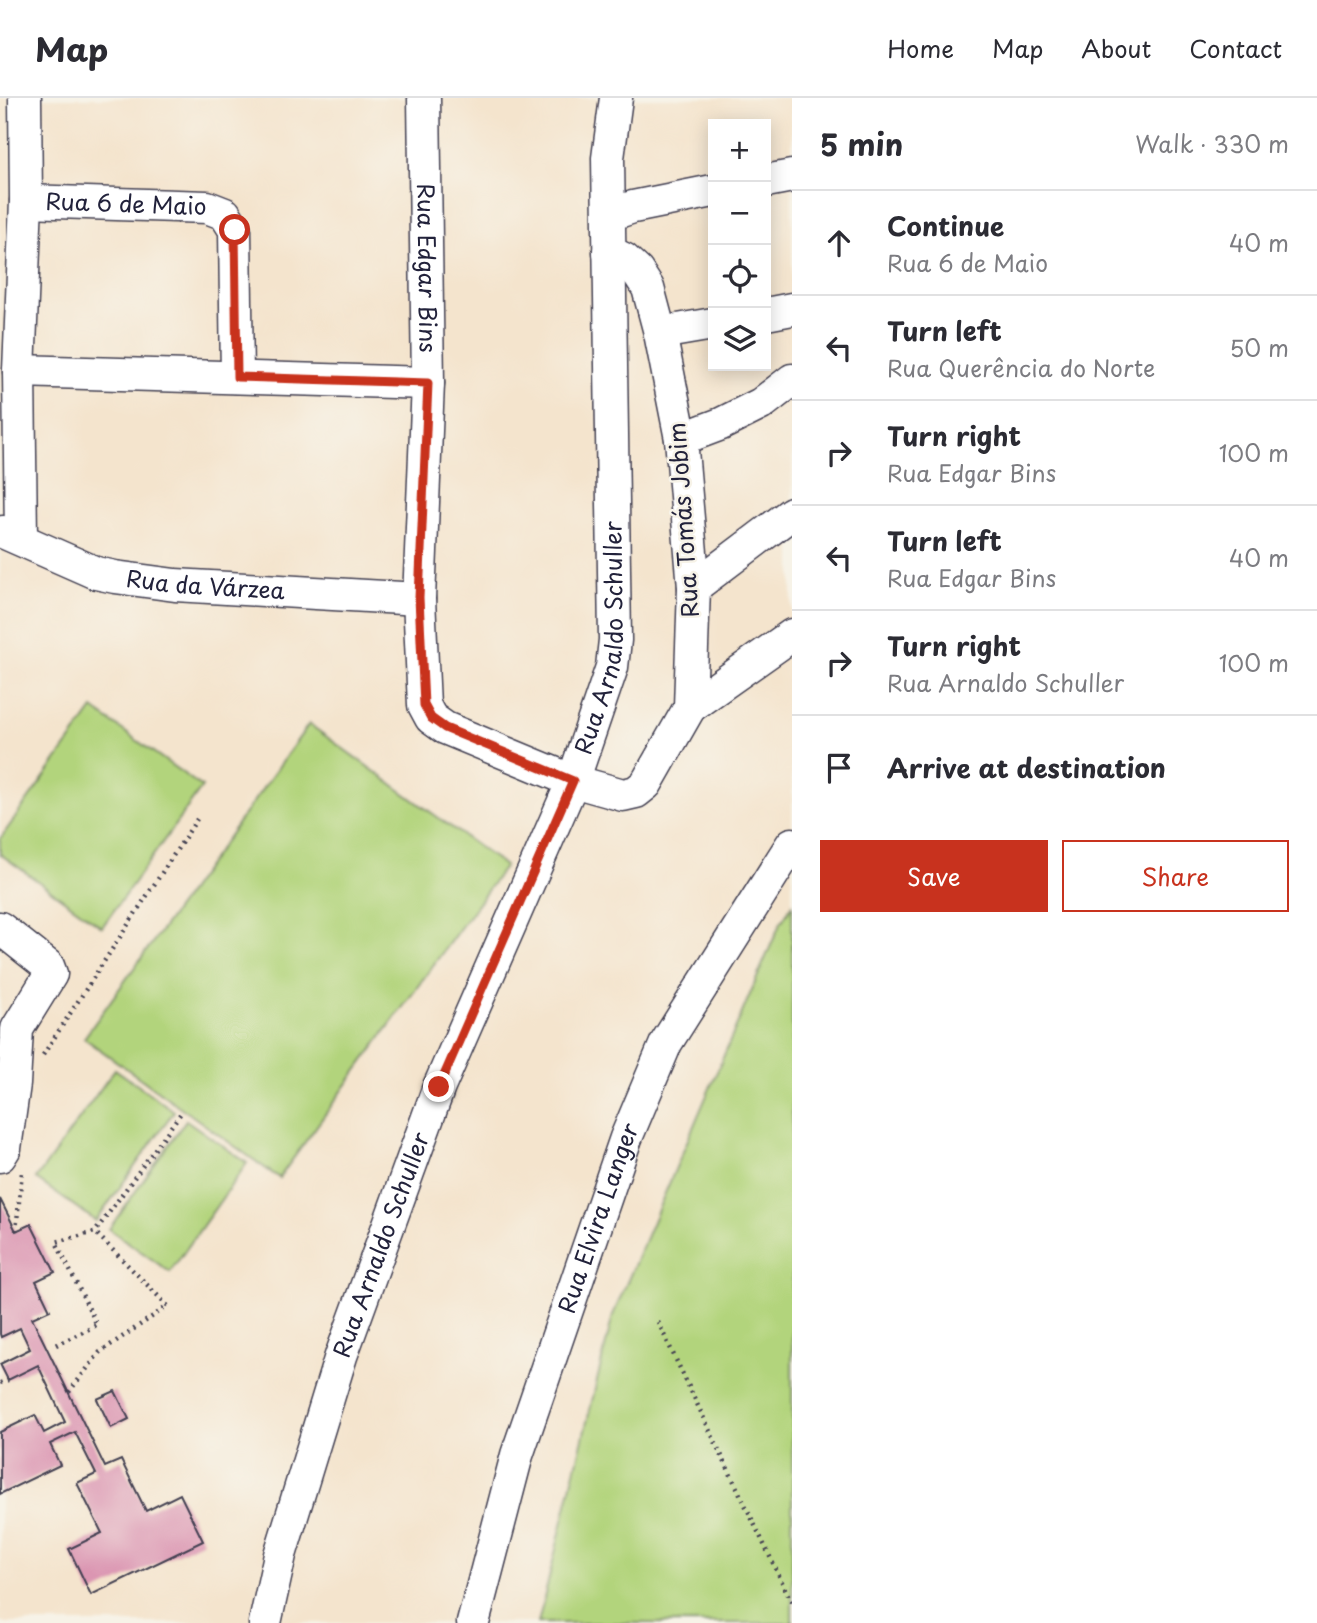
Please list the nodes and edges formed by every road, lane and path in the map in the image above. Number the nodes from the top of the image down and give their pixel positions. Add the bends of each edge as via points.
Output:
1 (25, 98) edge
2 (424, 98) edge
3 (616, 98) edge
4 (792, 176) edge
5 (771, 180) edge
6 (708, 192) edge
7 (26, 201) junction
8 (609, 215) junction
9 (609, 252) junction
10 (792, 309) edge
11 (771, 313) edge
12 (708, 325) edge
13 (660, 333) junction
14 (19, 371) junction
15 (237, 377) junction
16 (792, 380) edge
17 (428, 383) junction
18 (681, 439) junction
19 (792, 513) edge
20 (10, 535) edge
21 (694, 587) junction
22 (419, 598) junction
23 (792, 635) edge
24 (690, 707) junction
25 (573, 781) junction
26 (636, 792) joint
27 (197, 818) dead end
28 (792, 844) edge
29 (0, 928) edge
30 (40, 1059) dead end
31 (183, 1110) dead end
32 (0, 1156) edge
33 (95, 1232) junction
34 (658, 1322) dead end
35 (56, 1345) dead end
36 (8, 1380) dead end
37 (0, 1383) edge
38 (69, 1392) dead end
39 (792, 1603) edge
40 (265, 1623) edge
41 (473, 1623) edge

1 - 7 street
2 - 17 street, Rua Edgar Bins
3 - 8 street, Rua Arnaldo Schuller via 608,158
4 - 5 street
6 - 8 street
7 - 14 street
7 - 15 street, Rua 6 de Maio via 207,206 225,214 235,230
8 - 9 street, Rua Arnaldo Schuller
9 - 13 street, Rua Tomás Jobim via 638,271 648,288
9 - 25 street, Rua Arnaldo Schuller via 615,640 612,667
10 - 11 street
12 - 13 street
13 - 18 street, Rua Tomás Jobim
14 - 15 street
14 - 20 street
15 - 17 street
16 - 18 street via 761,404
17 - 22 street, Rua Edgar Bins
18 - 21 street, Rua Tomás Jobim
19 - 21 street
20 - 22 street, Rua da Várzea via 115,577
21 - 24 street, Rua Tomás Jobim
22 - 25 street, Rua Edgar Bins via 424,705 431,718
23 - 24 street
24 - 26 street, Rua Tomás Jobim via 646,784
25 - 26 street, Rua Edgar Bins via 623,795
25 - 40 street, Rua Arnaldo Schuller via 439,1087 341,1356 280,1555
27 - 30 path
28 - 41 street, Rua Elvira Langer via 666,1043 626,1138 517,1455
29 - 32 street via 48,966 51,974 16,1029 12,1097
31 - 33 path
33 - 35 path via 56,1242 97,1325
33 - 38 path via 168,1306 100,1352
34 - 39 path
36 - 37 path

